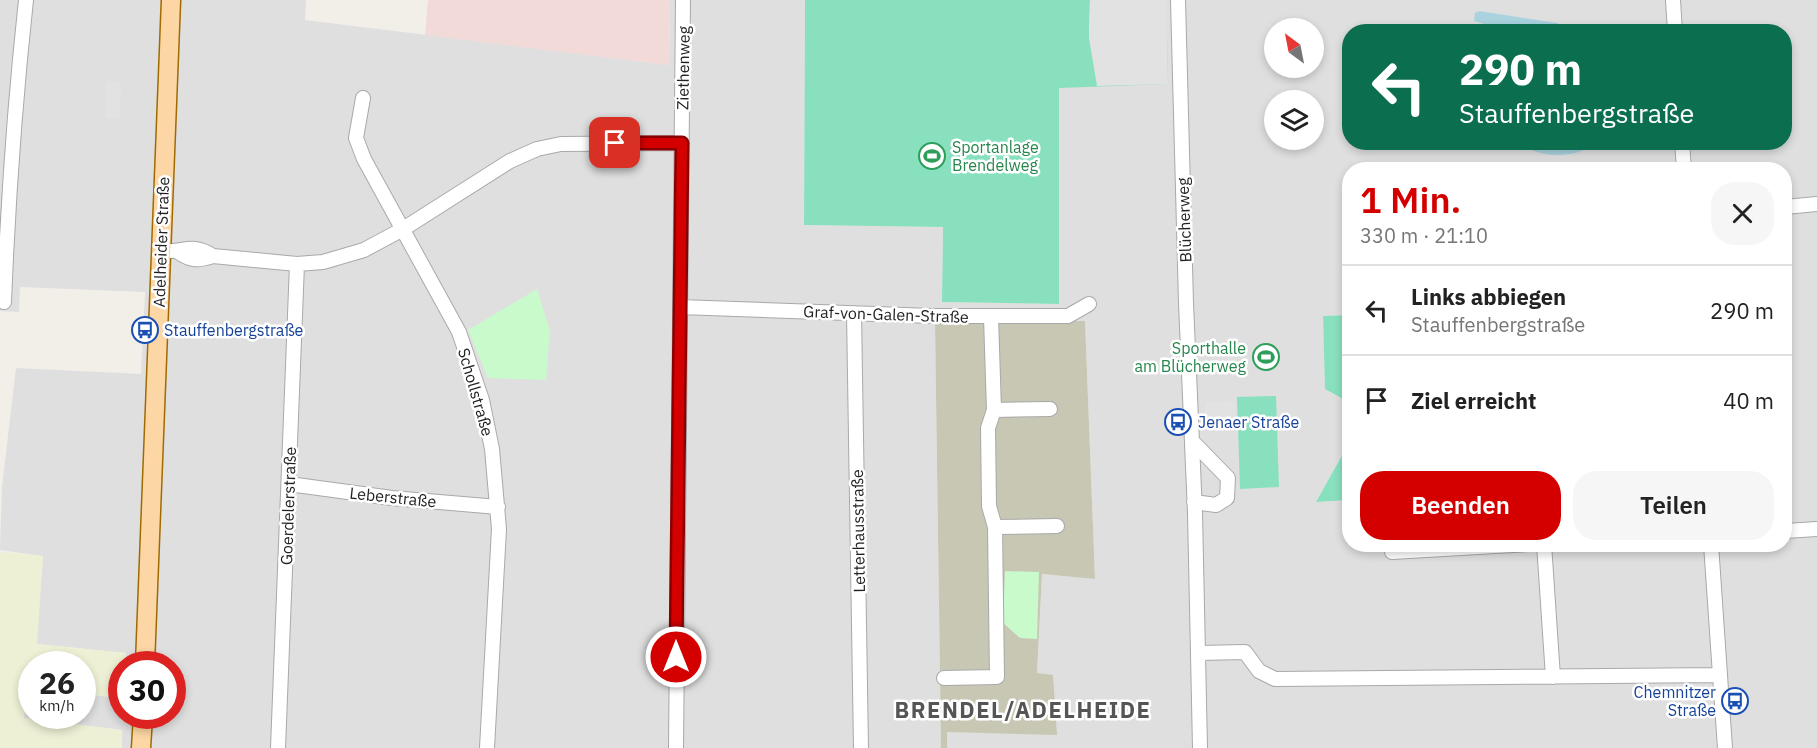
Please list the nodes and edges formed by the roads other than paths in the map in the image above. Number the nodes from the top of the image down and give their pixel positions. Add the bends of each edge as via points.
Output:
1 (26, 0) edge
2 (171, 0) edge
3 (683, 0) edge
4 (1178, 0) edge
5 (1672, 0) edge
6 (1674, 24) edge
7 (363, 98) dead end
8 (682, 143) junction
9 (1817, 204) edge
10 (1792, 206) edge
11 (409, 225) junction
12 (3, 227) edge
13 (170, 251) junction
14 (297, 264) junction
15 (4, 302) dead end
16 (1089, 304) dead end
17 (680, 307) junction
18 (854, 313) junction
19 (992, 317) junction
20 (1050, 409) dead end
21 (994, 410) junction
22 (1192, 441) junction
23 (289, 484) junction
24 (1194, 502) junction
25 (498, 507) junction
26 (1057, 526) dead end
27 (995, 527) junction
28 (1817, 529) edge
29 (1792, 531) edge
30 (1545, 552) edge
31 (1712, 552) edge
32 (146, 651) edge
33 (1199, 653) junction
34 (1720, 675) junction
35 (1553, 677) junction
36 (944, 678) dead end
37 (142, 729) edge
38 (141, 748) edge
39 (278, 748) edge
40 (487, 748) edge
41 (676, 748) edge
42 (861, 748) edge
43 (1200, 748) edge
44 (1725, 748) edge

1 - 12 street
2 - 13 main road, Adelheider Straße
3 - 8 street, Ziethenweg
4 - 22 street, Blücherweg
5 - 6 street
7 - 11 street, Schollstraße via 356,138 364,159
8 - 11 street via 561,144 537,149 510,160
8 - 17 street, Ziethenweg
9 - 10 street
11 - 14 street via 364,250 322,262
11 - 25 street, Schollstraße via 459,332 482,400
12 - 15 street
13 - 14 street via 199,261 213,256
13 - 32 main road, Adelheider Straße
14 - 23 street, Goerdelerstraße
16 - 19 street, Graf-von-Galen-Straße via 1068,316
17 - 18 street, Graf-von-Galen-Straße
17 - 41 street, Ziethenweg
18 - 19 street, Graf-von-Galen-Straße
18 - 42 street, Letterhausstraße
19 - 21 street
20 - 21 street
21 - 27 street via 988,428 989,506
22 - 24 street, Blücherweg
22 - 24 street via 1228,478 1229,487 1227,498 1216,506
23 - 25 street, Leberstraße
23 - 39 street, Goerdelerstraße
24 - 33 street, Blücherweg
25 - 40 street, Schollstraße via 500,529
26 - 27 street
27 - 36 street via 997,677
28 - 29 street
30 - 35 street
31 - 34 street
33 - 35 street via 1245,652 1259,671 1275,679
33 - 43 street, Blücherweg
34 - 35 street
34 - 44 street
37 - 38 main road

